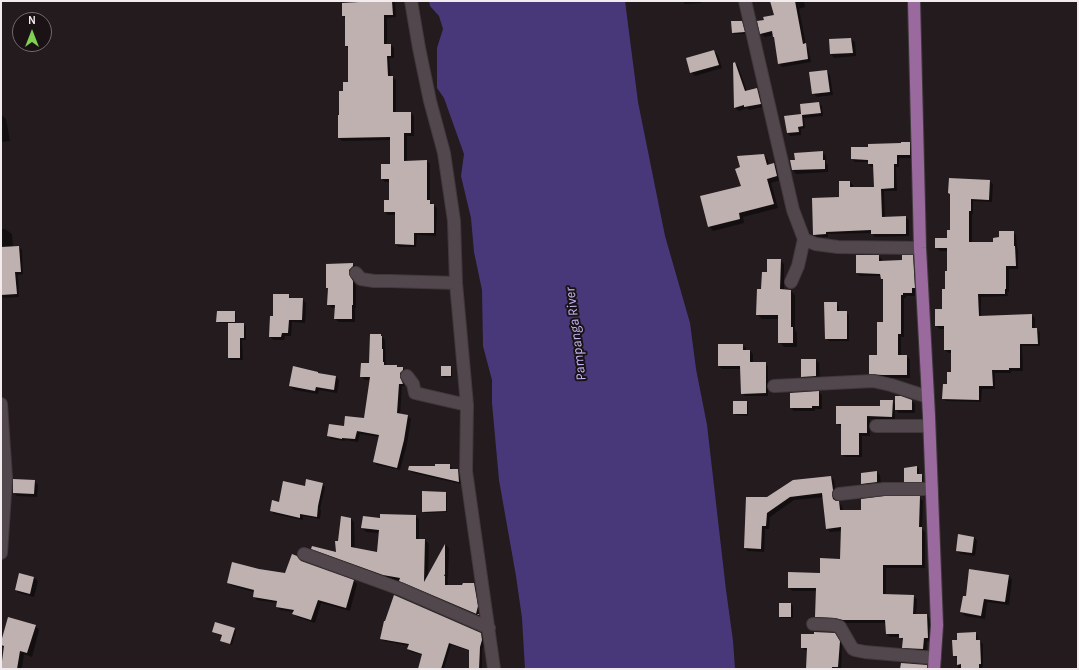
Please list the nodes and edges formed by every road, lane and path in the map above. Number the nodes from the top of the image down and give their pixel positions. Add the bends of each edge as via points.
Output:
1 (411, 1) edge
2 (745, 1) edge
3 (914, 1) edge
4 (804, 239) junction
5 (920, 248) junction
6 (356, 273) dead end
7 (791, 282) dead end
8 (456, 283) junction
9 (408, 376) dead end
10 (774, 386) dead end
11 (928, 397) junction
12 (1, 404) edge
13 (467, 405) junction
14 (876, 426) dead end
15 (929, 426) junction
16 (932, 489) junction
17 (839, 494) dead end
18 (1, 553) edge
19 (304, 554) dead end
20 (813, 624) dead end
21 (489, 628) junction
22 (935, 664) edge
23 (494, 669) edge

1 - 8 street via 430,101 444,153 454,221
2 - 4 street via 793,210
3 - 5 main road
4 - 5 street via 815,244 838,247
4 - 7 street via 798,266
5 - 11 main road
6 - 8 street via 361,280 374,282
8 - 13 street
9 - 13 street via 415,393
10 - 11 street via 873,381
11 - 15 main road
12 - 18 street via 6,478
13 - 21 street via 466,471
14 - 15 street
15 - 16 main road
16 - 17 street via 884,489
16 - 22 main road via 937,624
19 - 21 street via 400,589
20 - 22 street via 840,627 855,650
21 - 23 street

